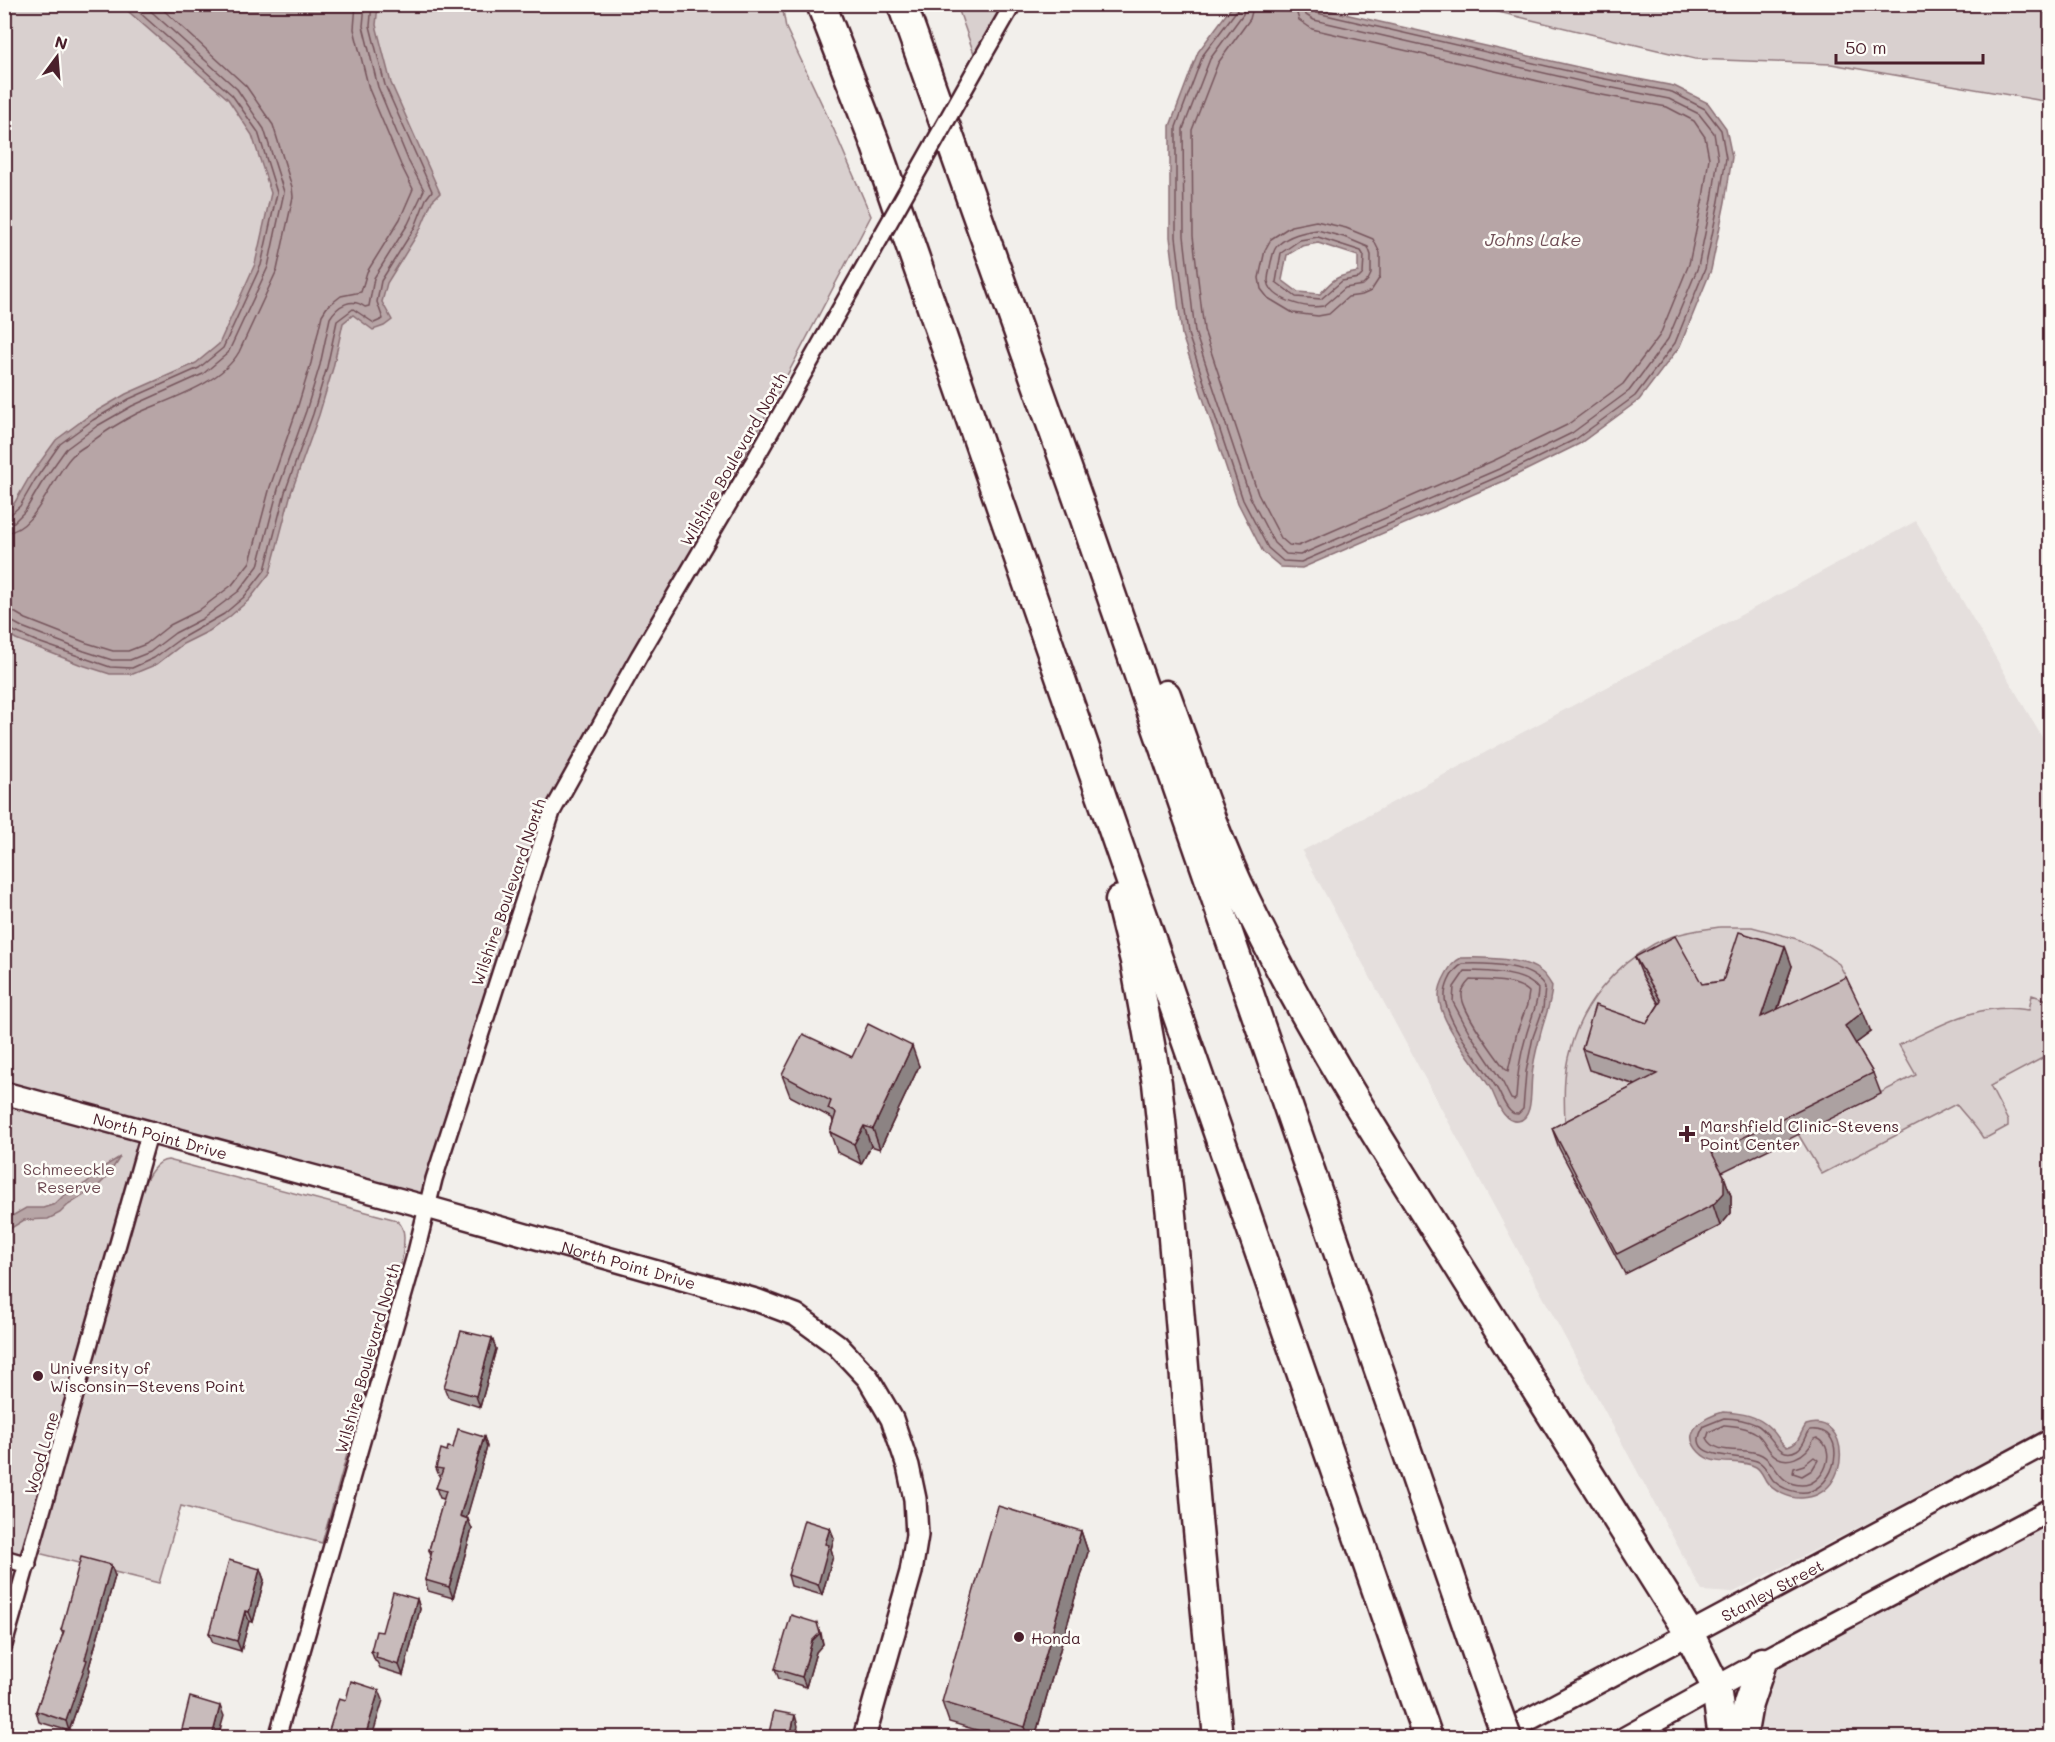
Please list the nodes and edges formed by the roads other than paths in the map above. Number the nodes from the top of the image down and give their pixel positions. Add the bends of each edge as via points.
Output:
1 (821, 4) edge
2 (902, 4) edge
3 (1013, 4) edge
4 (1084, 516) junction
5 (1125, 865) junction
6 (4, 1093) edge
7 (150, 1131) junction
8 (427, 1207) junction
9 (2050, 1441) edge
10 (2050, 1510) edge
11 (4, 1558) edge
12 (28, 1565) junction
13 (1689, 1633) junction
14 (4, 1645) edge
15 (1762, 1662) junction
16 (1716, 1687) junction
17 (1427, 1736) edge
18 (277, 1737) edge
19 (864, 1737) edge
20 (1218, 1737) edge
21 (1494, 1737) edge
22 (1507, 1737) edge
23 (1625, 1737) edge
24 (1723, 1737) edge
25 (1742, 1737) edge

1 - 5 highway via 875,143
2 - 4 highway
3 - 8 street, Wilshire Boulevard North, bridge via 552,812
4 - 13 highway via 1112,544 1219,838 1277,964 1397,1169
4 - 22 highway, bridge
5 - 17 highway
5 - 20 highway via 1120,901 1148,1029 1172,1215
6 - 7 street, North Point Drive
7 - 8 street, North Point Drive
7 - 12 street, Wood Lane
8 - 18 street, Wilshire Boulevard North
8 - 19 street, North Point Drive via 756,1300 796,1316 837,1345 868,1378 892,1419 908,1466 917,1535 911,1572
9 - 13 street, Stanley Street
10 - 15 street
11 - 12 street
12 - 14 street, Wood Lane
13 - 16 highway
13 - 21 street, Stanley Street
15 - 16 street
15 - 25 highway
16 - 23 street
16 - 24 highway

